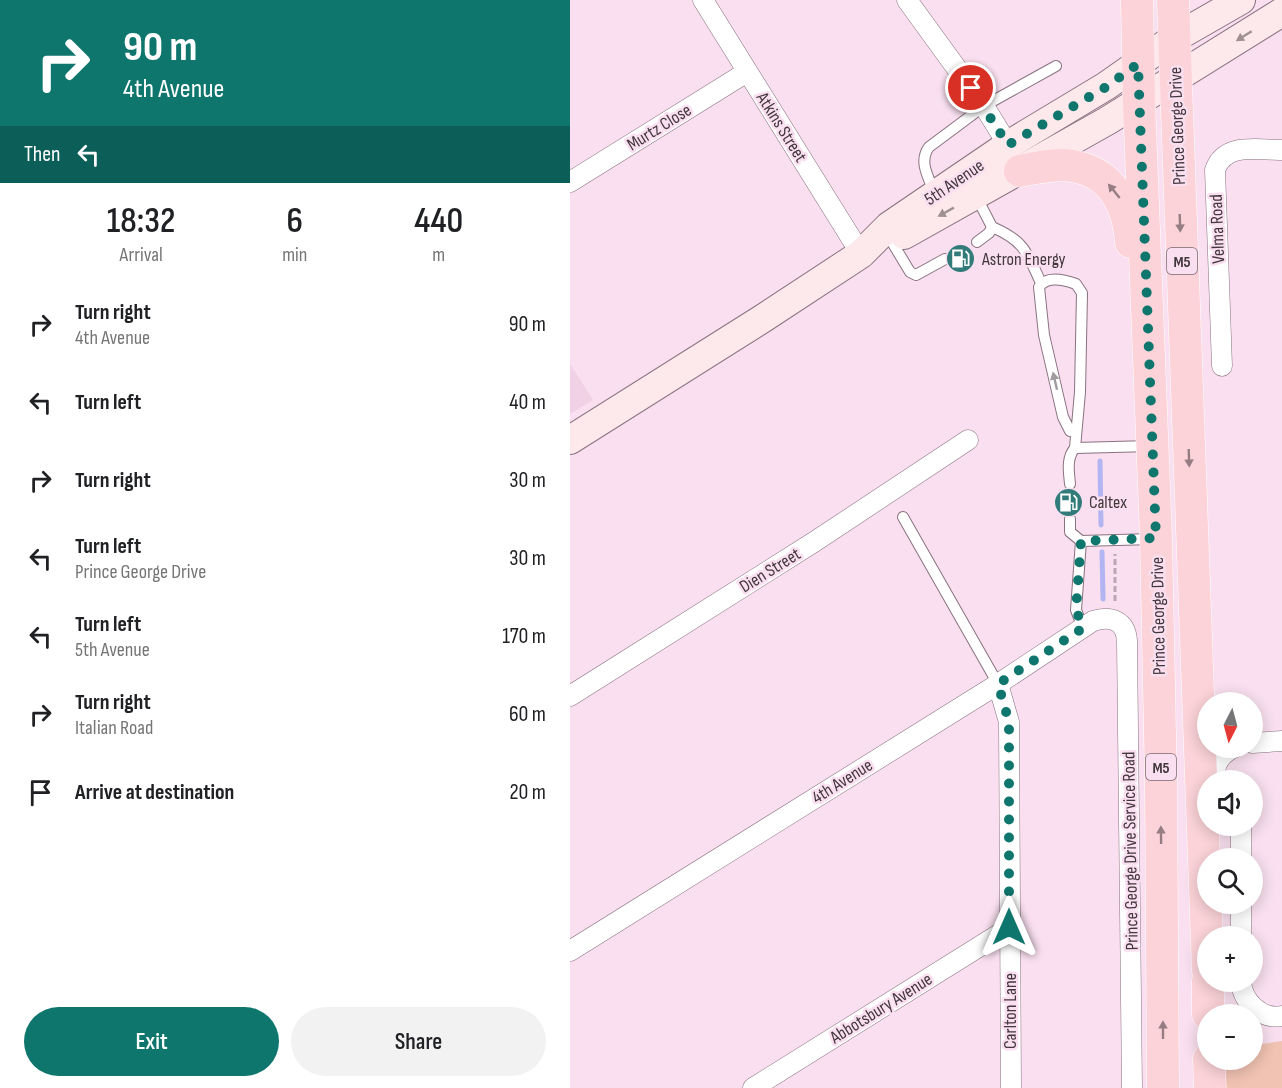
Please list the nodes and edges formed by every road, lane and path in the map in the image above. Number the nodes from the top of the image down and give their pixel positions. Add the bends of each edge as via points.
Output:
1 (703, 0) edge
2 (907, 0) edge
3 (1137, 0) edge
4 (1173, 0) edge
5 (1241, 0) edge
6 (1282, 12) edge
7 (1173, 39) junction
8 (1138, 64) junction
9 (1056, 66) dead end
10 (747, 72) junction
11 (1175, 80) junction
12 (1139, 102) junction
13 (984, 106) junction
14 (1282, 150) edge
15 (1014, 158) junction
16 (570, 182) edge
17 (936, 194) junction
18 (976, 195) junction
19 (992, 227) junction
20 (892, 242) junction
21 (977, 242) dead end
22 (861, 254) junction
23 (945, 260) dead end
24 (1041, 284) junction
25 (1149, 327) junction
26 (1222, 366) dead end
27 (1076, 432) junction
28 (570, 440) edge
29 (968, 440) dead end
30 (1152, 446) junction
31 (1075, 448) junction
32 (1070, 484) dead end
33 (903, 517) dead end
34 (1070, 519) dead end
35 (1156, 538) junction
36 (1081, 541) junction
37 (1115, 554) dead end
38 (1115, 611) junction
39 (1194, 612) junction
40 (1083, 628) junction
41 (998, 684) junction
42 (1209, 692) edge
43 (570, 696) edge
44 (1282, 741) edge
45 (1263, 742) edge
46 (1205, 848) edge
47 (1009, 927) junction
48 (570, 951) edge
49 (1242, 992) edge
50 (1282, 1016) edge
51 (1209, 1070) edge
52 (753, 1088) edge
53 (1011, 1088) edge
54 (1132, 1088) edge
55 (1163, 1088) edge
56 (1210, 1088) edge

1 - 10 street, Atkins Street
2 - 13 street
3 - 8 main road, Prince George Drive / M5
4 - 7 main road, Prince George Drive / M5
5 - 7 main road, 5th Avenue
6 -> 11 main road, 5th Avenue
7 - 8 main road, 5th Avenue
7 - 11 main road, Prince George Drive / M5
8 - 12 main road, Prince George Drive / M5
8 - 15 main road, 5th Avenue
9 - 13 lane
10 - 16 street, Murtz Close
10 - 22 street, Atkins Street
11 - 12 main road, 5th Avenue
11 -> 39 main road, Prince George Drive / M5
12 - 15 main road, 5th Avenue
12 - 25 main road, Prince George Drive / M5
13 - 15 street
13 - 17 lane via 925,153 924,162
14 - 26 street, Velma Road via 1227,153 1219,159 1215,170
15 - 17 main road, 5th Avenue
15 - 18 main road, 5th Avenue
25 -> 15 main road via 1135,287 1128,218 1116,193 1105,180 1074,166
17 - 22 main road, 5th Avenue via 889,226
18 - 19 lane
18 -> 20 main road, 5th Avenue
19 - 21 lane
19 - 24 lane via 1020,243
20 - 22 main road, 5th Avenue
20 - 23 lane via 910,272 916,275
22 - 28 main road, 5th Avenue
27 -> 24 lane via 1069,429 1063,417 1044,335
24 - 27 lane via 1052,279 1071,282 1082,293
25 - 30 main road, Prince George Drive / M5
27 - 31 lane
29 - 43 street, Dien Street
30 - 31 lane
30 - 35 main road, Prince George Drive / M5
31 - 32 lane via 1069,461
33 - 41 lane
34 - 36 lane via 1070,532
35 - 36 lane
55 -> 35 main road, Prince George Drive / M5
36 - 40 lane via 1076,610
37 - 38 path
38 - 40 street, 4th Avenue
38 - 54 street, Prince George Drive Service Road via 1127,641
39 - 42 street via 1207,662
39 - 46 main road, Prince George Drive / M5
40 - 41 street, 4th Avenue
41 - 47 street, Carlton Lane via 1009,722
41 - 48 street, 4th Avenue
44 - 45 street
47 - 52 street, Abbotsbury Avenue
47 - 53 street, Carlton Lane
49 - 50 street via 1262,1014
51 - 56 main road

